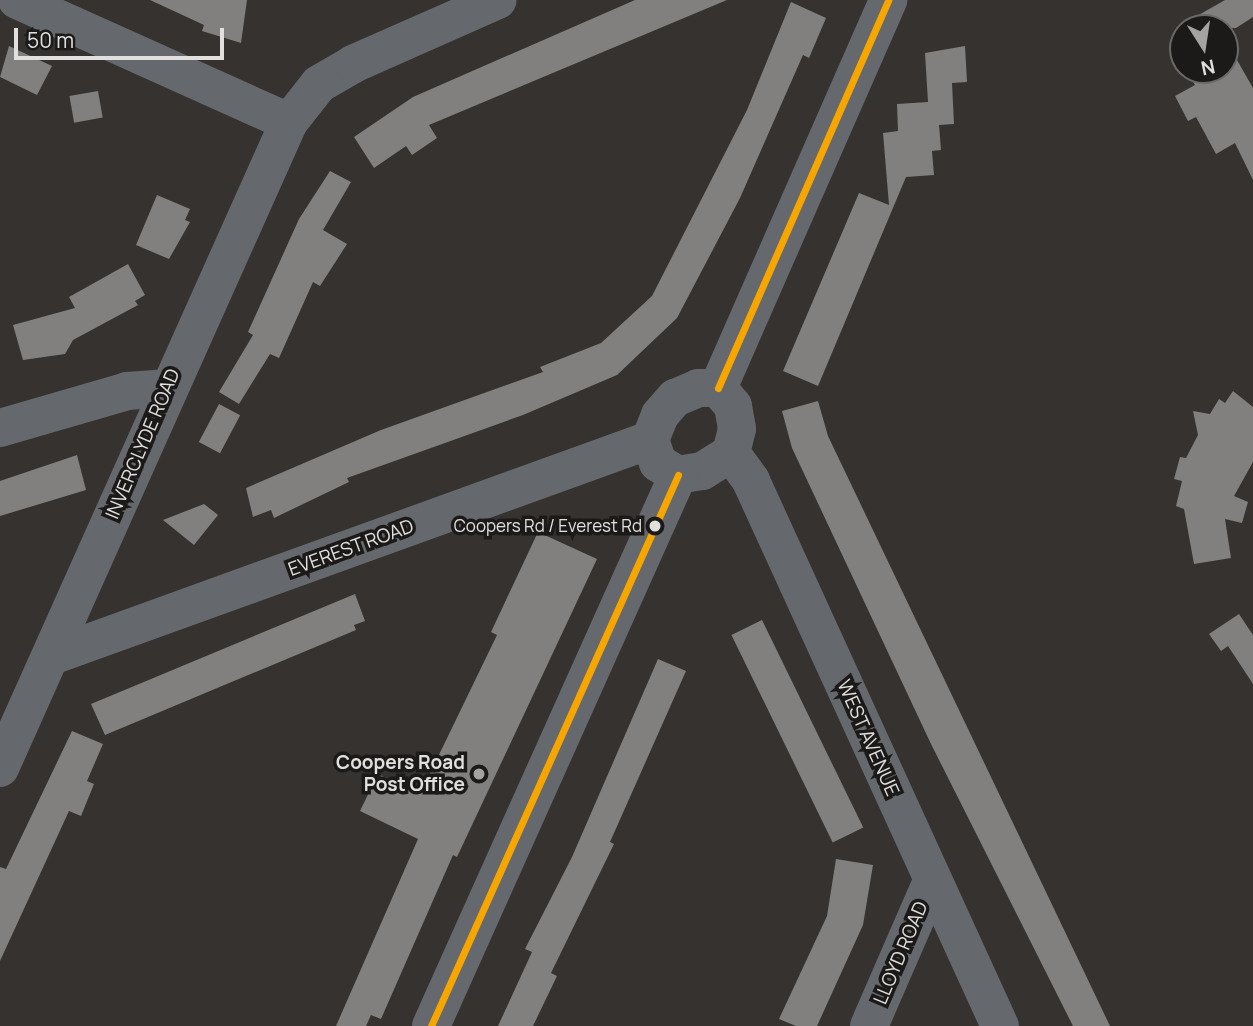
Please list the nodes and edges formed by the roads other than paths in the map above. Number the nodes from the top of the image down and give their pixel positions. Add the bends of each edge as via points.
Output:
1 (18, 0) edge
2 (498, 0) edge
3 (888, 0) edge
4 (289, 122) junction
5 (166, 388) junction
6 (718, 388) junction
7 (0, 428) edge
8 (650, 440) junction
9 (731, 453) junction
10 (678, 475) junction
11 (52, 656) junction
12 (0, 768) edge
13 (932, 881) junction
14 (430, 1026) edge
15 (869, 1026) edge
16 (1000, 1026) edge

1 - 4 street
2 - 4 street, INVERCLYDE ROAD via 353,64 319,84
3 - 6 street
4 - 5 street, INVERCLYDE ROAD
5 - 7 street via 127,391
5 - 11 street, INVERCLYDE ROAD
6 - 8 street via 698,388 675,398 660,415
6 - 9 street via 733,406 737,429
8 - 10 street via 658,463
8 - 11 street, EVEREST ROAD
9 - 10 street via 702,471
9 - 13 street, WEST AVENUE via 751,481
10 - 14 street
11 - 12 street, INVERCLYDE ROAD
13 - 15 street, LLOYD ROAD
13 - 16 street, WEST AVENUE

